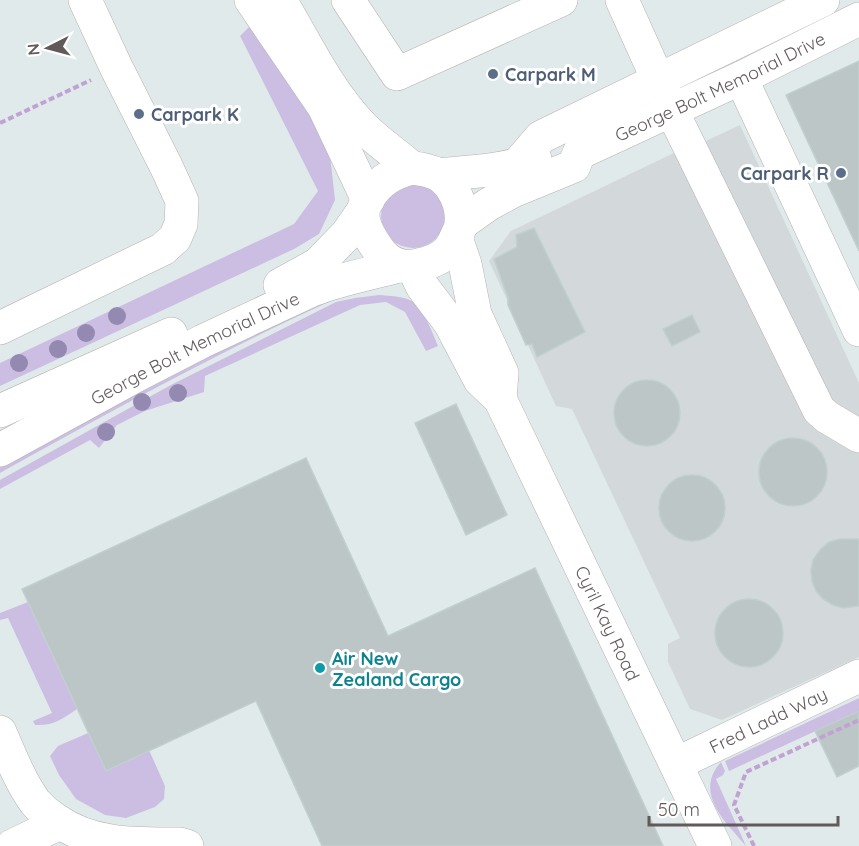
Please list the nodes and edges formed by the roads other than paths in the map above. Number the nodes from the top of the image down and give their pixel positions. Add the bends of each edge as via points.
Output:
1 (85, 0) edge
2 (251, 0) edge
3 (280, 0) edge
4 (348, 0) edge
5 (561, 0) edge
6 (622, 0) edge
7 (639, 0) edge
8 (823, 0) edge
9 (859, 19) edge
10 (656, 74) junction
11 (741, 78) junction
12 (672, 111) junction
13 (579, 153) junction
14 (516, 166) junction
15 (426, 172) junction
16 (365, 206) junction
17 (459, 230) junction
18 (406, 266) junction
19 (0, 328) edge
20 (859, 330) edge
21 (500, 399) junction
22 (0, 411) edge
23 (859, 436) edge
24 (0, 450) edge
25 (859, 676) edge
26 (0, 732) edge
27 (676, 764) junction
28 (60, 823) junction
29 (183, 845) edge
30 (12, 846) edge
31 (715, 846) edge

1 - 19 street via 182,201 182,225 163,249
2 - 16 street via 324,107
3 - 15 street via 348,109 364,127
4 - 5 street via 397,74
6 - 10 street
7 - 10 street via 653,34
8 - 10 street
9 - 11 street, George Bolt Memorial Drive
10 - 12 street
10 - 14 street via 541,137
11 - 12 street, George Bolt Memorial Drive
11 - 20 street
12 - 13 street, George Bolt Memorial Drive
12 - 23 street via 819,410
13 - 14 street, George Bolt Memorial Drive via 566,148
13 - 17 street, George Bolt Memorial Drive via 574,166 489,204
14 - 15 street, George Bolt Memorial Drive
15 - 16 street via 396,173 375,188
15 - 17 street via 452,188 461,209
16 - 18 street via 370,238 387,259
16 - 22 street, George Bolt Memorial Drive via 347,234 318,264 298,276
17 - 18 street via 447,252
17 - 21 street, Cyril Kay Road via 475,314 502,373
18 - 21 street, Cyril Kay Road via 450,323 480,380
18 - 24 street, George Bolt Memorial Drive via 312,290 203,341
21 - 27 street, Cyril Kay Road
25 - 27 street, Fred Ladd Way
26 - 28 street via 35,802
27 - 31 street, Cyril Kay Road
28 - 29 street via 102,840
28 - 30 street

